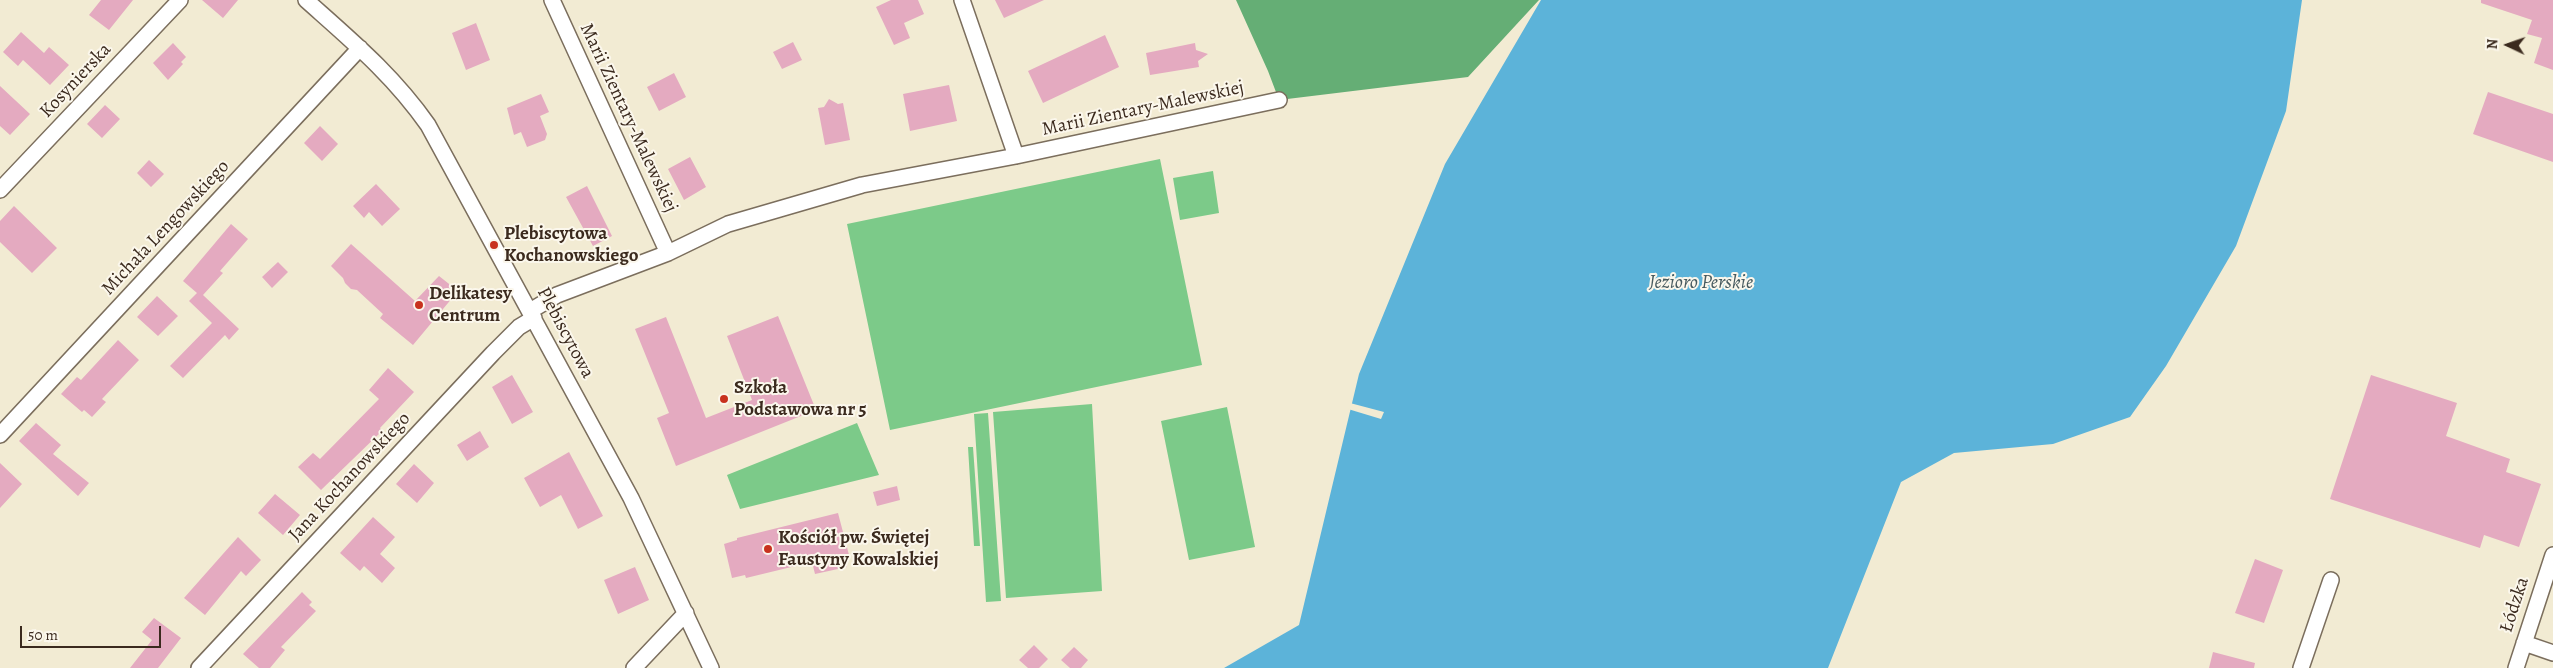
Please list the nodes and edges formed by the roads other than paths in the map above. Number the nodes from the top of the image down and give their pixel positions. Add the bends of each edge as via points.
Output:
1 (180, 0) edge
2 (306, 0) edge
3 (552, 0) edge
4 (564, 0) edge
5 (962, 0) edge
6 (564, 27) junction
7 (360, 48) junction
8 (1279, 100) dead end
9 (1016, 156) junction
10 (0, 190) edge
11 (668, 253) junction
12 (532, 314) junction
13 (0, 435) edge
14 (2553, 555) edge
15 (2332, 580) dead end
16 (686, 613) junction
17 (2524, 643) junction
18 (2553, 653) edge
19 (199, 668) edge
20 (634, 668) edge
21 (711, 668) edge
22 (2301, 668) edge
23 (2516, 668) edge

1 - 10 street, Kosynierska
2 - 7 street, Plebiscytowa
3 - 6 street, Marii Zientary-Malewskiej
4 - 6 street
5 - 9 street
6 - 11 street, Marii Zientary-Malewskiej
7 - 12 street, Plebiscytowa via 387,73 428,125
7 - 13 street, Michała Lengowskiego
8 - 9 street, Marii Zientary-Malewskiej
9 - 11 street, Marii Zientary-Malewskiej via 862,185 728,224
11 - 12 street, Marii Zientary-Malewskiej via 557,296
12 - 16 street, Plebiscytowa via 631,498
12 - 19 street, Jana Kochanowskiego
14 - 17 street, Łódzka
15 - 22 street
16 - 20 street
16 - 21 street, Plebiscytowa
17 - 18 street
17 - 23 street, Łódzka

